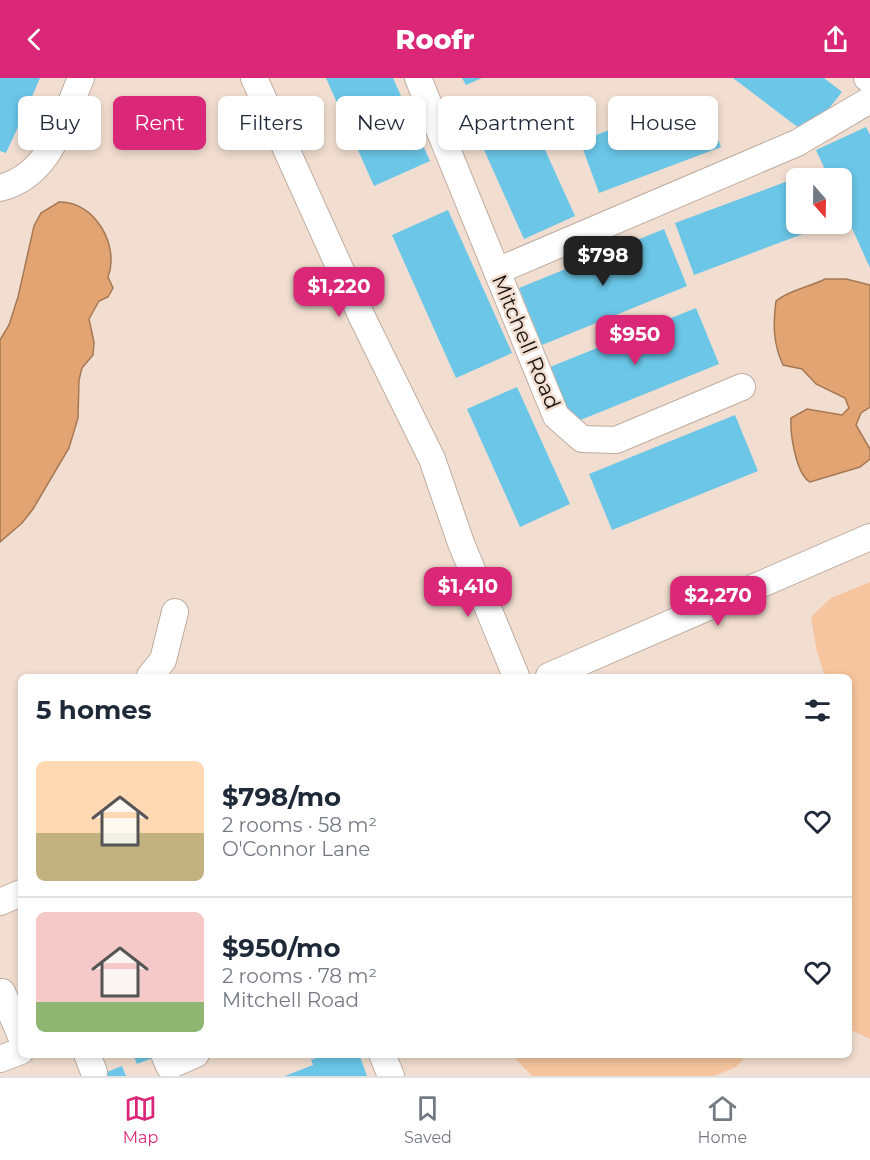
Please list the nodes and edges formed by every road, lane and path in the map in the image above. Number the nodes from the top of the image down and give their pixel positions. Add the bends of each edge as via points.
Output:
1 (81, 78) edge
2 (254, 78) edge
3 (418, 78) edge
4 (870, 100) edge
5 (0, 188) edge
6 (497, 272) junction
7 (742, 387) dead end
8 (870, 537) edge
9 (176, 612) dead end
10 (158, 673) edge
11 (515, 674) edge
12 (554, 674) edge
13 (18, 894) edge
14 (0, 902) edge
15 (8, 989) edge
16 (18, 1025) edge
17 (18, 1052) edge
18 (166, 1058) edge
19 (187, 1058) edge
20 (384, 1058) edge
21 (0, 1059) edge
22 (391, 1076) edge

1 - 5 street via 47,157 24,178
2 - 11 street via 361,315 434,463 461,543
3 - 6 street, Mitchell Road
4 - 6 street via 797,143
6 - 7 street, Mitchell Road via 556,416 582,439 615,440
8 - 12 street
9 - 10 street
13 - 14 street
15 - 16 street
17 - 21 street
18 - 19 street via 169,1066
20 - 22 street

